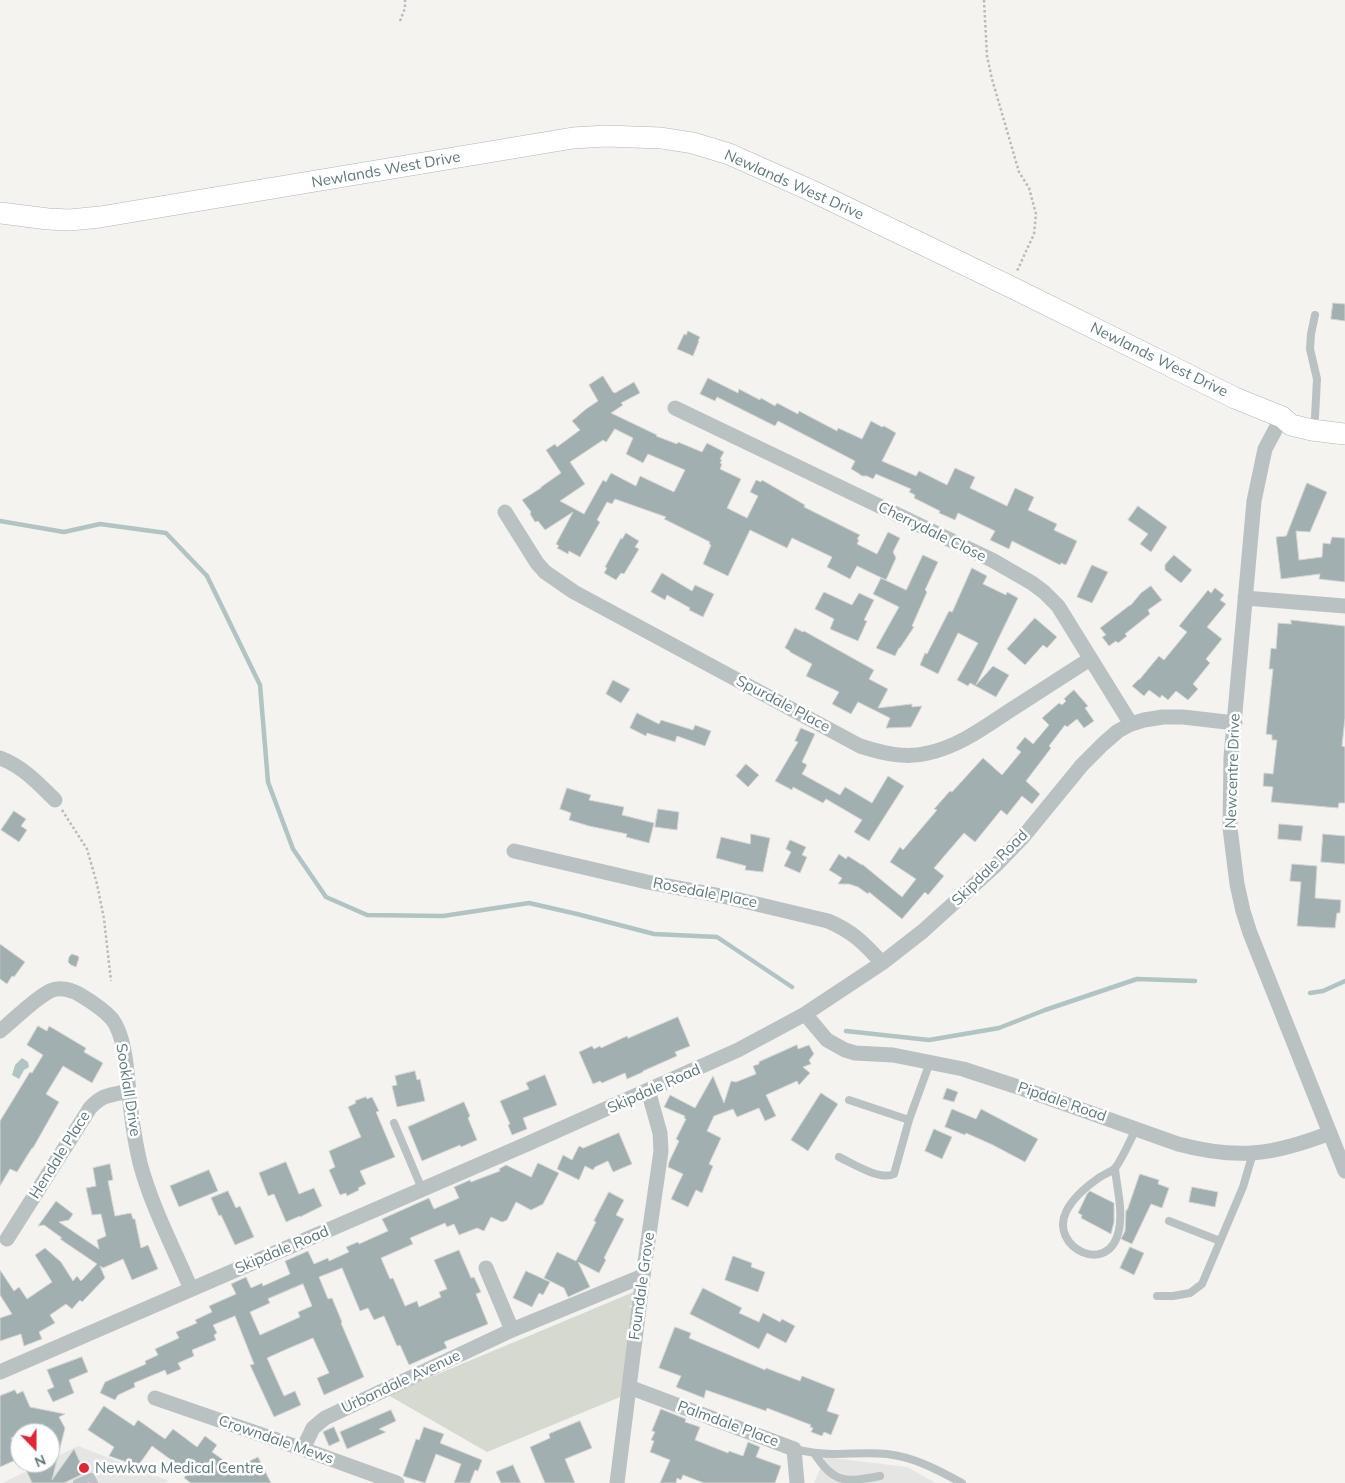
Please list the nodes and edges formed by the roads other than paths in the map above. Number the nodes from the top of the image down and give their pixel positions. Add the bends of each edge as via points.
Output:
1 (0, 213) edge
2 (1315, 315) dead end
3 (674, 408) dead end
4 (1282, 417) junction
5 (1315, 417) junction
6 (1345, 420) edge
7 (1345, 434) edge
8 (505, 512) dead end
9 (1245, 598) junction
10 (1345, 606) edge
11 (1090, 659) junction
12 (1235, 723) junction
13 (1131, 724) junction
14 (0, 758) edge
15 (55, 800) road end
16 (514, 851) dead end
17 (882, 963) junction
18 (805, 1014) junction
19 (0, 1032) edge
20 (930, 1062) junction
21 (648, 1090) junction
22 (129, 1091) junction
23 (849, 1100) dead end
24 (908, 1120) junction
25 (394, 1123) dead end
26 (1136, 1129) junction
27 (1330, 1133) junction
28 (1253, 1153) junction
29 (839, 1157) dead end
30 (1115, 1169) junction
31 (1345, 1171) edge
32 (422, 1190) junction
33 (1169, 1221) dead end
34 (7, 1239) dead end
35 (1220, 1242) junction
36 (486, 1268) dead end
37 (643, 1276) junction
38 (191, 1289) junction
39 (1157, 1296) dead end
40 (512, 1330) junction
41 (0, 1372) edge
42 (629, 1387) junction
43 (155, 1398) dead end
44 (794, 1448) junction
45 (303, 1449) junction
46 (814, 1453) junction
47 (880, 1476) dead end
48 (77, 1483) edge
49 (94, 1483) edge
50 (397, 1483) edge
51 (617, 1483) edge
52 (797, 1483) edge
53 (962, 1483) edge

1 - 4 street, Newlands West Drive via 70,220 100,217 573,138 633,136 693,143 729,154 803,187 1235,398
2 - 5 lane via 1310,349 1317,379
3 - 11 street, Cherrydale Close via 983,556 1032,583 1058,606
4 - 5 street, Newlands West Drive
4 - 7 street, Newlands West Drive via 1299,428
4 - 9 street, Newcentre Drive via 1265,449 1254,500
5 - 6 street, Newlands West Drive
8 - 11 street, Spurdale Place via 537,563 574,592 860,746 884,753 906,756 950,747
9 - 10 street
9 - 12 street, Newcentre Drive
11 - 13 street, Cherrydale Close
12 - 13 street, Skipdale Road via 1163,717
12 - 27 street, Newcentre Drive via 1230,828 1243,911
13 - 17 street, Skipdale Road via 1118,731 1082,765 988,872
14 - 15 street via 29,774
16 - 17 street, Rosedale Place via 828,921 853,934
17 - 18 street, Skipdale Road
18 - 20 street, Pipdale Road via 827,1040 845,1050
18 - 21 street, Skipdale Road via 738,1050
19 - 22 street, Sooklall Drive via 50,991 63,989 80,994 111,1018 116,1026 123,1048
20 - 24 lane
20 - 26 street, Pipdale Road via 986,1076
21 - 32 street, Skipdale Road
21 - 37 street, Foundale Grove via 661,1142
22 - 34 street, Hendale Place via 107,1095 90,1108
22 - 38 street, Sooklall Drive via 130,1111 146,1182
23 - 24 lane
24 - 29 lane via 895,1172 891,1176 874,1174
25 - 32 lane
26 - 28 street, Pipdale Road via 1198,1149
26 - 30 lane
27 - 28 street, Pipdale Road via 1290,1147
27 - 31 street, Newcentre Drive
28 - 35 lane via 1244,1187
30 - 30 lane via 1082,1191 1066,1213 1063,1222 1066,1238 1084,1253 1103,1254 1115,1242 1121,1214
32 - 38 street, Skipdale Road
33 - 35 lane
35 - 39 lane via 1202,1284 1190,1293
36 - 40 street
37 - 40 street, Urbandale Avenue
37 - 42 street, Foundale Grove
38 - 41 street, Skipdale Road
40 - 45 street, Urbandale Avenue via 325,1418 313,1428
42 - 44 street, Palmdale Place
42 - 51 street, Foundale Grove
43 - 45 street, Crowndale Mews
44 - 46 lane
44 - 52 street, Palmdale Place
45 - 50 street, Crowndale Mews
46 - 47 lane via 838,1482 856,1482
46 - 53 lane via 870,1453 906,1458 935,1468
48 - 49 lane via 91,1477

